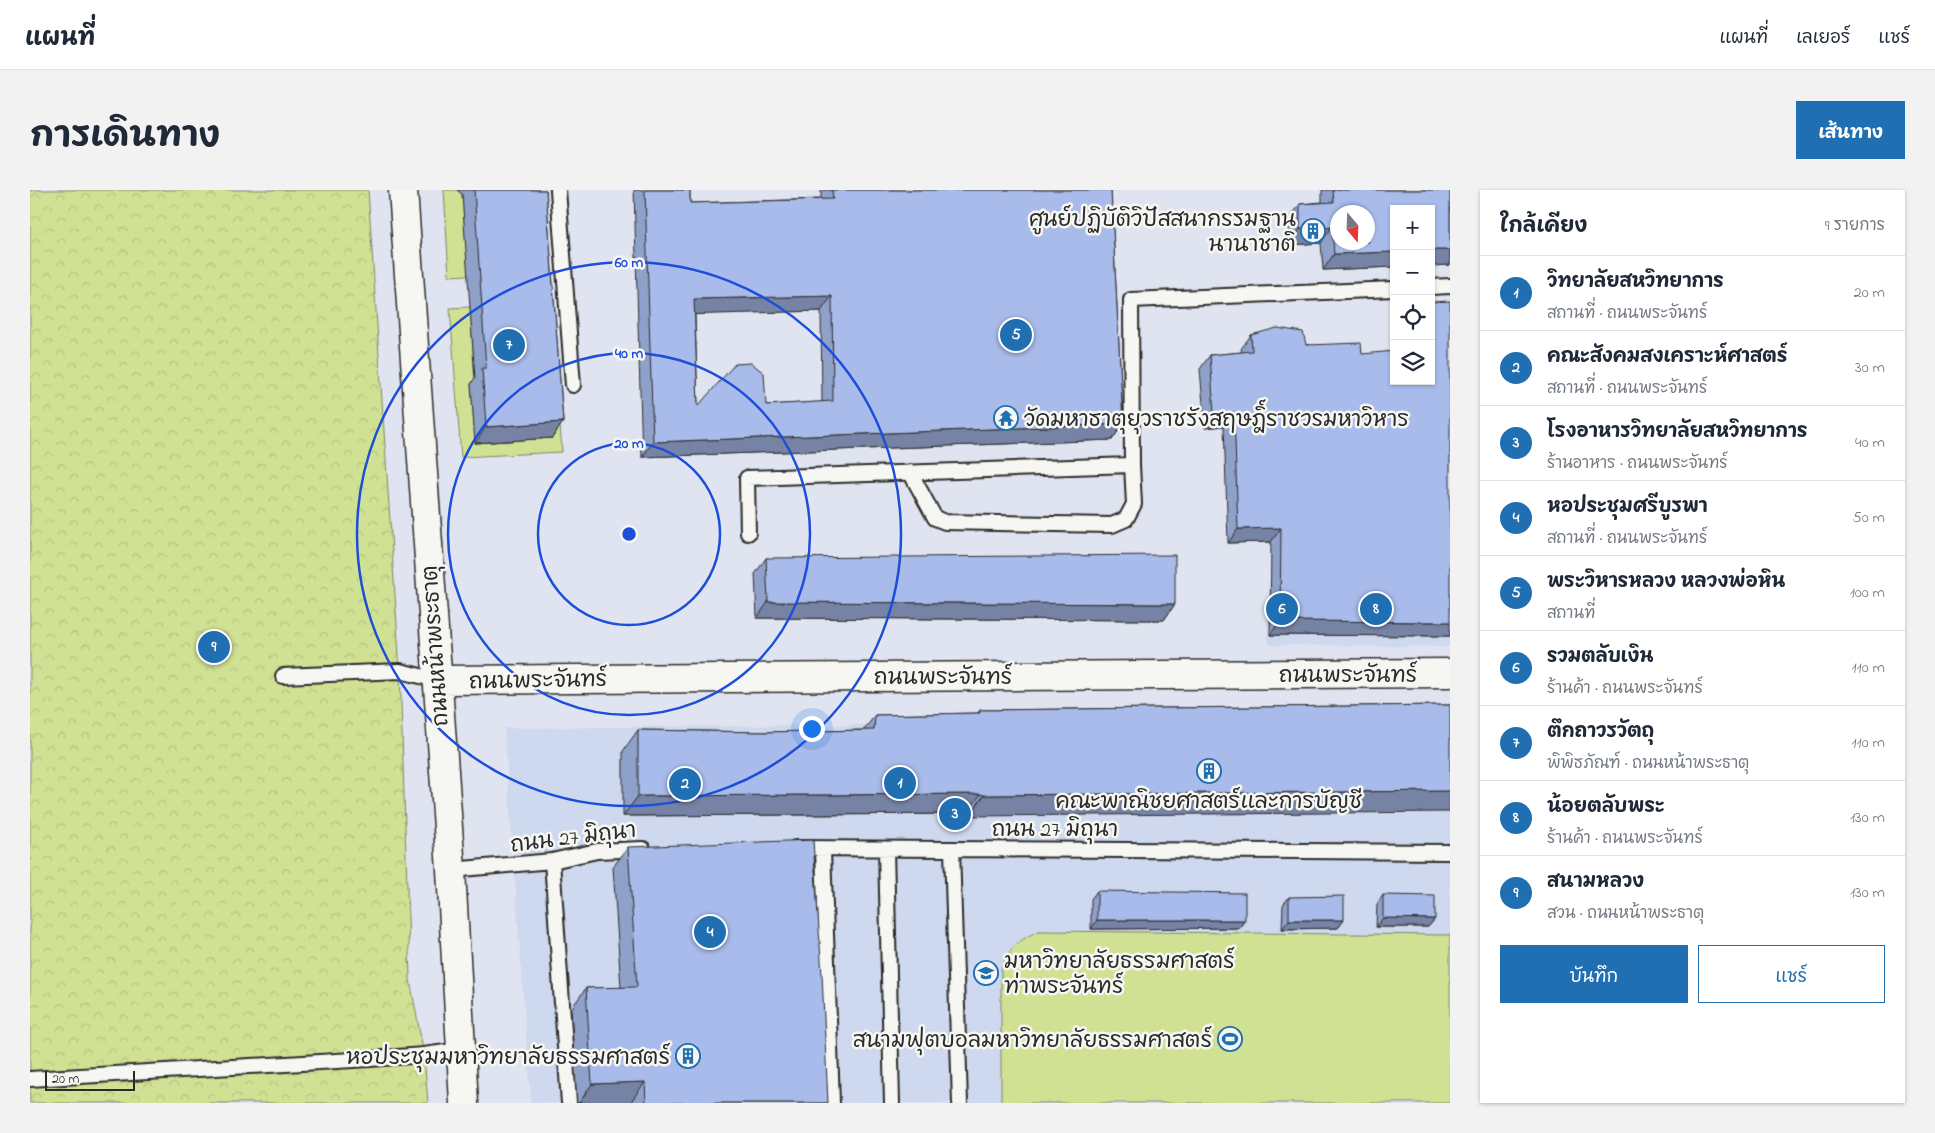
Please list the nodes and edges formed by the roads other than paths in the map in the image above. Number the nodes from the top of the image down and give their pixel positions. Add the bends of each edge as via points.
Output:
1 (403, 190) edge
2 (558, 190) edge
3 (1450, 286) edge
4 (1435, 287) edge
5 (1390, 288) edge
6 (572, 384) dead end
7 (1132, 464) junction
8 (910, 472) junction
9 (748, 533) dead end
10 (1450, 673) edge
11 (283, 676) dead end
12 (436, 680) junction
13 (781, 848) edge
14 (654, 849) edge
15 (886, 849) junction
16 (952, 849) junction
17 (823, 850) junction
18 (1450, 852) edge
19 (552, 862) junction
20 (451, 870) junction
21 (460, 1050) junction
22 (30, 1079) edge
23 (464, 1103) edge
24 (568, 1103) edge
25 (832, 1103) edge
26 (892, 1103) edge
27 (960, 1103) edge

1 - 12 street, ถนนหน้าพระธาตุ
2 - 6 lane
3 - 4 lane
5 - 7 lane via 1131,300
7 - 8 lane
7 - 8 lane via 1134,504 1126,519 1112,525 945,522 934,518
8 - 9 lane via 747,478
10 - 12 street, ถนนพระจันทร์
11 - 12 lane via 400,671
12 - 20 street, ถนนหน้าพระธาตุ
13 - 17 lane, ถนน 27 มิถุนา
14 - 19 lane, ถนน 27 มิถุนา via 597,851
15 - 16 lane, ถนน 27 มิถุนา
15 - 17 lane, ถนน 27 มิถุนา
15 - 26 lane
16 - 18 lane, ถนน 27 มิถุนา
16 - 27 lane
17 - 25 lane
19 - 20 lane, ถนน 27 มิถุนา
19 - 24 lane
20 - 21 street, ถนนหน้าพระธาตุ
21 - 22 lane via 388,1058
21 - 23 street, ถนนหน้าพระธาตุ

